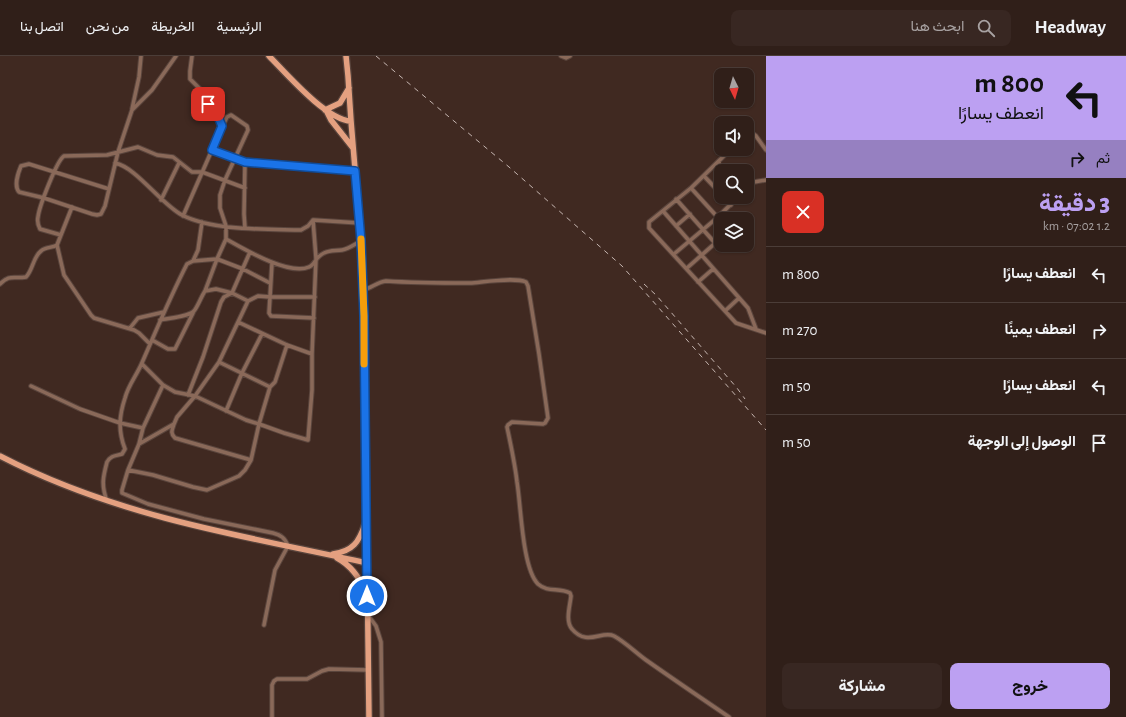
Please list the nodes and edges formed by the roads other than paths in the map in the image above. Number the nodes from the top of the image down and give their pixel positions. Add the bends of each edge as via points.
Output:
1 (141, 56) edge
2 (176, 56) edge
3 (192, 56) edge
4 (269, 56) edge
5 (346, 56) edge
6 (561, 56) edge
7 (570, 56) edge
8 (349, 88) junction
9 (132, 110) junction
10 (326, 111) junction
11 (351, 121) junction
12 (222, 126) junction
13 (754, 134) edge
14 (354, 149) junction
15 (212, 150) junction
16 (766, 150) edge
17 (118, 152) junction
18 (724, 156) edge
19 (235, 158) junction
20 (245, 162) junction
21 (718, 162) joint
22 (115, 163) junction
23 (179, 163) junction
24 (355, 171) junction
25 (54, 172) junction
26 (202, 172) junction
27 (704, 176) junction
28 (225, 180) junction
29 (766, 180) edge
30 (754, 182) edge
31 (714, 187) edge
32 (245, 188) junction
33 (691, 188) junction
34 (109, 189) junction
35 (44, 198) junction
36 (676, 199) junction
37 (161, 200) junction
38 (731, 205) edge
39 (72, 207) junction
40 (662, 211) junction
41 (723, 212) edge
42 (714, 213) edge
43 (690, 214) junction
44 (183, 216) junction
45 (313, 220) junction
46 (714, 220) edge
47 (202, 222) junction
48 (360, 223) junction
49 (226, 226) junction
50 (676, 226) junction
51 (245, 228) junction
52 (703, 229) junction
53 (61, 236) junction
54 (226, 240) junction
55 (361, 241) junction
56 (689, 242) junction
57 (714, 242) edge
58 (714, 244) edge
59 (57, 246) junction
60 (250, 252) junction
61 (674, 254) junction
62 (700, 255) junction
63 (316, 258) junction
64 (217, 259) junction
65 (193, 261) junction
66 (272, 263) junction
67 (687, 268) junction
68 (243, 269) junction
69 (713, 269) junction
70 (698, 282) junction
71 (270, 283) junction
72 (0, 284) edge
73 (363, 290) junction
74 (205, 291) junction
75 (232, 292) junction
76 (270, 297) junction
77 (315, 297) junction
78 (739, 298) junction
79 (248, 301) junction
80 (724, 311) junction
81 (164, 312) junction
82 (194, 312) junction
83 (314, 318) junction
84 (160, 320) junction
85 (238, 322) junction
86 (130, 328) junction
87 (756, 329) junction
88 (766, 333) edge
89 (262, 334) junction
90 (152, 340) junction
91 (150, 344) junction
92 (287, 345) junction
93 (312, 354) junction
94 (219, 362) junction
95 (142, 364) junction
96 (242, 373) junction
97 (163, 385) junction
98 (31, 386) dead end
99 (270, 387) junction
100 (188, 395) junction
101 (195, 396) junction
102 (226, 411) junction
103 (120, 423) junction
104 (174, 424) junction
105 (259, 424) junction
106 (143, 428) junction
107 (139, 444) junction
108 (0, 456) edge
109 (250, 460) junction
110 (128, 470) junction
111 (107, 501) junction
112 (366, 520) junction
113 (288, 546) junction
114 (330, 555) junction
115 (367, 563) junction
116 (367, 596) junction
117 (367, 615) junction
118 (264, 625) dead end
119 (368, 670) junction
120 (272, 717) edge
121 (369, 717) edge
122 (382, 717) edge
123 (729, 717) edge

1 - 9 street
2 - 9 street via 152,90
3 - 12 street via 190,78 202,90 205,100
4 - 10 main road
5 - 8 main road
6 - 7 street
8 - 10 main road via 340,102
8 - 11 main road
9 - 17 street
10 - 11 main road via 342,120
10 - 14 main road
11 - 14 main road
12 - 15 street
12 - 19 street via 230,115 248,127
13 - 16 street
14 - 24 main road
15 - 19 street
15 - 26 street
17 - 22 street
17 - 23 street via 138,147 157,155 172,157
17 - 25 street via 105,155 64,156 60,158
18 - 21 street
19 - 20 street
19 - 28 street
20 - 24 street
20 - 32 street
21 - 27 street
22 - 34 street
22 - 37 street via 125,167
23 - 26 street via 194,173
23 - 37 street
24 - 48 main road
25 - 34 street
25 - 35 street
25 - 35 street via 27,164 19,169 18,191
26 - 28 street
26 - 44 street
27 - 31 street
27 - 33 street
28 - 32 street
28 - 49 street via 220,208
29 - 30 street
32 - 51 street
33 - 36 street
33 - 42 street
34 - 39 street via 100,214
35 - 39 street
35 - 53 street via 38,216 39,227
36 - 40 street
36 - 43 street
37 - 44 street
38 - 41 street
39 - 53 street
40 - 50 street
40 - 61 street via 648,225
43 - 50 street
43 - 52 street
44 - 47 street
45 - 48 street
45 - 51 street via 301,230
45 - 63 street
46 - 52 street
47 - 49 street
47 - 65 street via 198,250
48 - 55 main road
49 - 51 street
49 - 54 street
50 - 56 street
52 - 56 street
52 - 57 street
53 - 59 street
54 - 60 street
54 - 64 street
55 - 63 street via 349,248 322,253
55 - 73 main road
56 - 61 street
56 - 62 street
58 - 62 street
59 - 72 street via 42,250 26,277 10,277
59 - 86 street via 64,275 91,315
60 - 66 street
60 - 68 street
61 - 67 street
62 - 67 street
62 - 69 street
63 - 66 street via 307,268
63 - 77 street
64 - 65 street
64 - 68 street
64 - 74 street
65 - 81 street via 187,264
66 - 71 street
67 - 70 street
68 - 71 street
68 - 75 street
69 - 70 street
69 - 78 street
70 - 80 street
71 - 76 street
73 - 112 main road
73 - 123 street via 386,281 526,282 540,354 548,418 543,424 512,422 508,427 526,552 533,578 545,589 570,593 568,622 572,630 592,638 614,636
74 - 75 street via 216,289
74 - 82 street
75 - 79 street
75 - 100 street via 221,302
76 - 77 street
76 - 79 street via 258,296
76 - 83 street via 270,316
77 - 83 street
78 - 80 street
78 - 87 street via 750,311
79 - 85 street
80 - 87 street via 736,323
81 - 84 street
81 - 86 street via 138,318
82 - 84 street
82 - 90 street via 175,348 168,349
83 - 93 street
84 - 90 street
85 - 89 street
85 - 94 street
86 - 91 street via 140,333
87 - 88 street
89 - 92 street
89 - 96 street
90 - 91 street
91 - 95 street
92 - 93 street
92 - 99 street via 275,382
93 - 105 street via 308,440
94 - 96 street
94 - 101 street
95 - 97 street
95 - 103 street via 125,397
96 - 99 street
96 - 102 street
97 - 100 street via 175,392
97 - 106 street
98 - 103 street via 80,409
99 - 105 street
100 - 101 street
101 - 102 street
101 - 104 street
102 - 105 street
103 - 106 street
103 - 111 street via 124,449 122,454 109,458 102,484
104 - 107 street
104 - 109 street via 171,431 175,438
105 - 109 street
106 - 107 street
107 - 110 street
108 - 111 main road
109 - 110 street via 239,476 207,490
110 - 113 street via 122,490 125,495 204,519 281,535
111 - 113 main road via 164,518
112 - 114 main road via 362,533 354,545 344,552
112 - 115 main road
113 - 114 main road
113 - 118 street via 275,570
114 - 115 main road
114 - 116 main road via 342,561 354,572
115 - 116 main road
116 - 117 main road
117 - 119 main road
117 - 122 street via 376,626 381,642
119 - 120 street via 329,669 307,679 277,679 272,685
119 - 121 main road

